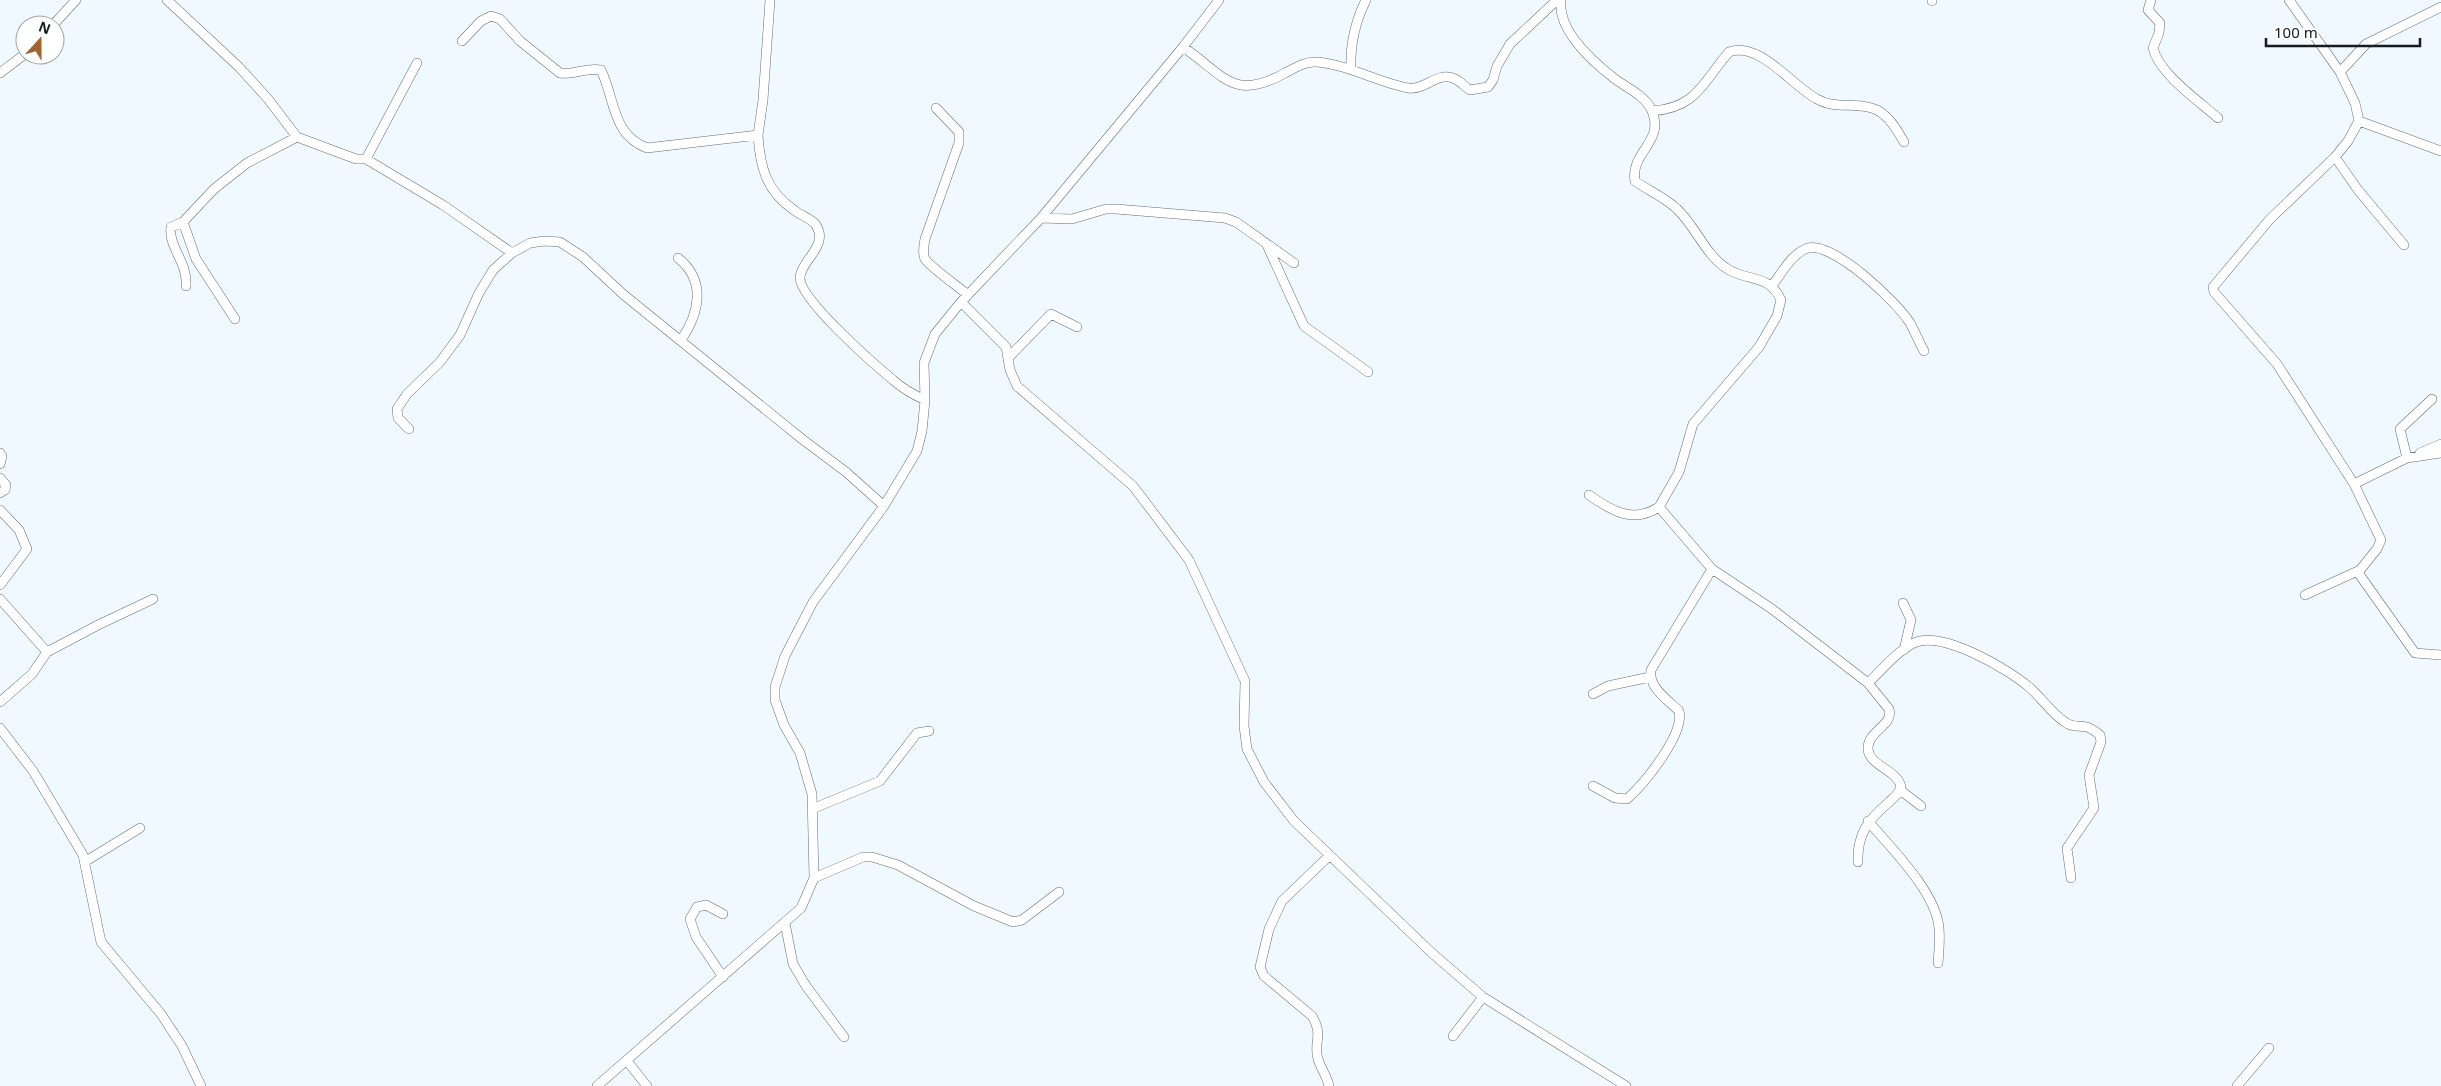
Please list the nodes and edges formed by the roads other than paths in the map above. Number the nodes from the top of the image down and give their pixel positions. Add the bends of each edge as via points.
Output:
1 (76, 0) edge
2 (168, 0) edge
3 (770, 0) edge
4 (1219, 0) edge
5 (1366, 0) edge
6 (1557, 0) edge
7 (1561, 0) edge
8 (2150, 0) edge
9 (2290, 0) edge
10 (2441, 7) edge
11 (62, 15) edge
12 (462, 41) dead end
13 (1183, 47) junction
14 (15, 62) edge
15 (417, 63) dead end
16 (1350, 66) junction
17 (2340, 72) junction
18 (0, 73) edge
19 (936, 108) dead end
20 (1652, 110) junction
21 (2218, 118) dead end
22 (2359, 121) junction
23 (758, 135) junction
24 (297, 137) junction
25 (1904, 142) dead end
26 (2441, 152) edge
27 (2335, 157) junction
28 (366, 159) junction
29 (1041, 218) junction
30 (183, 222) junction
31 (1267, 245) junction
32 (2404, 245) dead end
33 (512, 253) junction
34 (678, 258) dead end
35 (1294, 263) dead end
36 (186, 286) dead end
37 (1772, 286) junction
38 (965, 298) junction
39 (235, 319) dead end
40 (1077, 328) dead end
41 (681, 340) junction
42 (1924, 351) dead end
43 (1009, 357) junction
44 (1368, 372) dead end
45 (2432, 399) dead end
46 (925, 400) junction
47 (409, 429) dead end
48 (2441, 444) edge
49 (0, 453) edge
50 (2441, 453) edge
51 (2410, 457) junction
52 (0, 464) edge
53 (0, 478) edge
54 (2354, 484) junction
55 (0, 493) edge
56 (1589, 496) dead end
57 (884, 506) junction
58 (1659, 507) junction
59 (0, 510) edge
60 (1712, 569) junction
61 (2360, 570) junction
62 (0, 585) edge
63 (2304, 595) dead end
64 (0, 599) edge
65 (153, 599) dead end
66 (1903, 603) dead end
67 (1904, 650) junction
68 (47, 652) junction
69 (2441, 655) edge
70 (1650, 677) junction
71 (1868, 683) junction
72 (1593, 694) dead end
73 (0, 702) edge
74 (0, 728) edge
75 (929, 731) dead end
76 (1593, 786) dead end
77 (1900, 790) junction
78 (1921, 806) dead end
79 (812, 810) junction
80 (1868, 820) junction
81 (140, 828) dead end
82 (1329, 856) junction
83 (86, 861) junction
84 (1858, 862) dead end
85 (814, 878) junction
86 (2071, 878) dead end
87 (1059, 892) dead end
88 (723, 914) dead end
89 (785, 923) junction
90 (1938, 963) dead end
91 (723, 977) junction
92 (1483, 997) junction
93 (1453, 1036) dead end
94 (844, 1037) dead end
95 (2268, 1048) dead end
96 (627, 1062) junction
97 (201, 1086) edge
98 (597, 1086) edge
99 (647, 1086) edge
100 (1328, 1086) edge
101 (1626, 1086) edge
102 (2237, 1086) edge

1 - 11 street
2 - 24 street via 239,68
3 - 23 street via 764,100
4 - 13 street
5 - 16 street via 1358,17
6 - 16 street via 1510,44 1488,87 1470,90 1454,78 1443,77 1410,88
7 - 20 street via 1563,17 1570,33 1591,58 1641,97
8 - 21 street via 2148,10 2160,23 2153,48 2159,62
9 - 17 street
10 - 17 street via 2366,44
12 - 23 street via 481,21 491,16 500,19 520,41 560,73 594,68 601,70 610,101 625,133 634,143 647,148
13 - 16 street via 1224,79 1243,87 1271,81 1306,63
13 - 29 street
14 - 18 street
15 - 28 street
17 - 22 street via 2356,103
19 - 38 street via 959,132 959,144 925,239 924,251 926,260
20 - 25 street via 1670,110 1687,101 1729,52 1742,50 1777,67 1818,100 1832,105 1876,109 1890,120
20 - 37 street via 1656,127 1635,167 1635,181 1677,209 1717,262 1729,270
22 - 26 street
22 - 27 street
23 - 46 street via 762,168 768,184 792,209 816,224 818,244 800,276 809,298 894,382
24 - 28 street via 356,159
24 - 30 street via 247,163 214,189
27 - 32 street
27 - 54 street via 2270,219 2213,287 2214,292 2268,350
28 - 33 street via 443,205
29 - 31 street via 1072,219 1106,209 1225,218 1236,222
29 - 38 street
30 - 36 street via 174,225 171,231 185,266
30 - 39 street via 196,259
31 - 35 street
31 - 44 street via 1304,326
33 - 41 street via 530,243 544,240 560,242 583,257
33 - 47 street via 492,270 460,335 397,409 398,418
34 - 41 street via 693,275 699,298 692,322
37 - 42 street via 1796,256 1811,248 1820,248 1841,259 1890,299 1910,322
37 - 58 street via 1781,300 1778,316 1748,362 1693,424 1679,472
38 - 43 street via 1004,344
38 - 46 street via 935,334 926,353
40 - 43 street via 1051,314
41 - 57 street
43 - 82 street via 1017,386 1133,486 1189,560 1245,681 1244,726 1252,760 1284,809
45 - 51 street via 2400,429
46 - 57 street via 917,451
48 - 51 street
49 - 52 street
50 - 51 street
51 - 54 street
53 - 55 street via 6,485
54 - 61 street via 2381,540
56 - 58 street via 1612,511 1632,515 1647,515
57 - 79 street via 813,602 785,656 774,687 774,700 800,753 812,794
58 - 60 street
59 - 62 street via 19,530 27,549
60 - 70 street via 1651,670
60 - 71 street via 1772,609
61 - 63 street
61 - 69 street via 2359,574 2415,653
64 - 68 street
65 - 68 street
66 - 67 street via 1910,620
67 - 71 street
67 - 86 street via 1915,642 1926,640 1942,642 1974,654 2019,679 2064,722 2075,727 2087,727 2100,735 2101,742 2089,775 2094,808 2067,848
68 - 73 street via 32,674
70 - 72 street via 1608,686
70 - 76 street via 1653,686 1679,711 1680,722 1671,740 1645,781 1627,799 1615,798
71 - 77 street via 1890,709 1890,714 1871,736 1868,751 1870,757 1898,779
74 - 83 street via 33,770
75 - 79 street via 917,733 880,781
77 - 78 street
77 - 80 street
79 - 85 street
80 - 84 street via 1859,840
80 - 90 street via 1936,910
81 - 83 street
82 - 92 street
82 - 100 street via 1282,901 1270,928 1260,967 1264,976 1312,1016 1319,1035 1318,1060
83 - 97 street via 101,942 161,1014 182,1046
85 - 87 street via 863,857 872,857 898,865 987,913 1013,922 1029,915
85 - 89 street via 801,908
88 - 91 street via 706,904 696,907 690,919 696,937
89 - 91 street
89 - 94 street via 793,964
91 - 96 street
92 - 93 street
92 - 101 street
95 - 102 street
96 - 98 street
96 - 99 street

